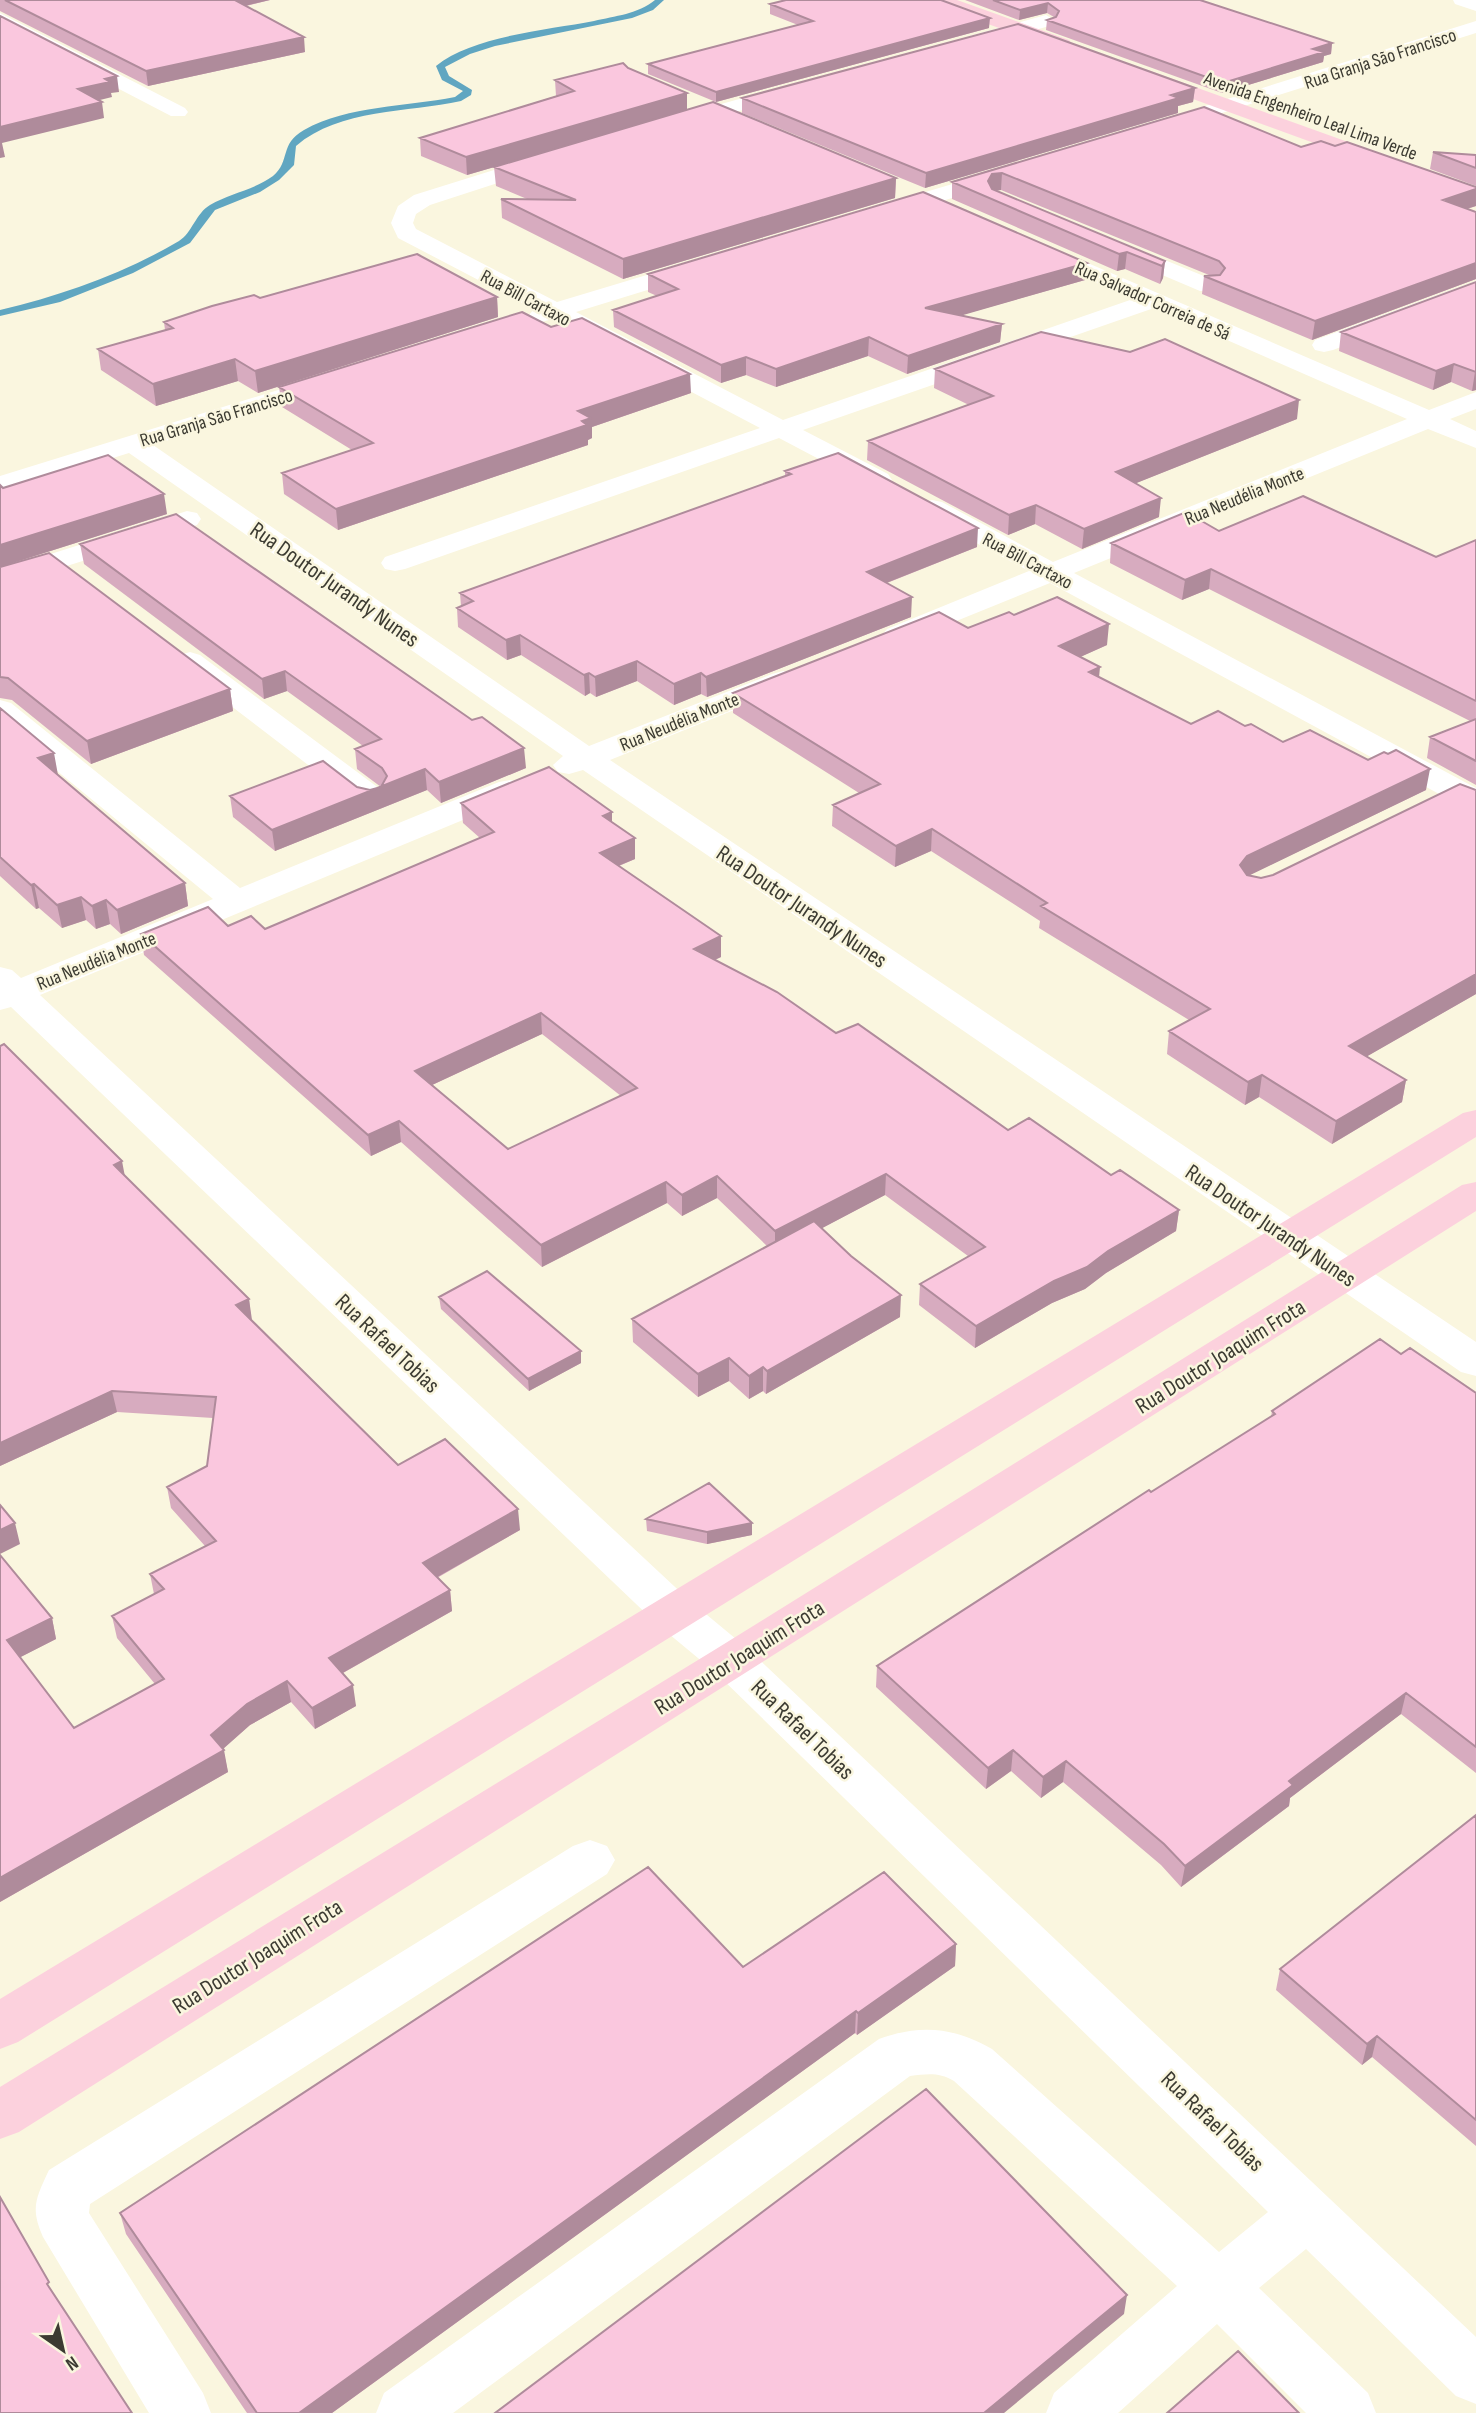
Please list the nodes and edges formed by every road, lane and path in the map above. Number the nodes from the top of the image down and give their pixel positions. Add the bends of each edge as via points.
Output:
1 (939, 0) edge
2 (987, 0) edge
3 (1462, 0) edge
4 (1476, 5) edge
5 (0, 19) edge
6 (1046, 21) junction
7 (1476, 27) edge
8 (1020, 28) junction
9 (953, 47) edge
10 (1146, 57) edge
11 (1124, 67) edge
12 (806, 87) edge
13 (1259, 97) junction
14 (687, 101) dead end
15 (1228, 106) junction
16 (178, 112) dead end
17 (712, 113) junction
18 (660, 127) edge
19 (750, 128) edge
20 (1149, 130) edge
21 (569, 153) edge
22 (1030, 167) edge
23 (1476, 174) edge
24 (887, 184) edge
25 (1476, 195) edge
26 (925, 199) junction
27 (960, 215) edge
28 (858, 219) edge
29 (1053, 228) edge
30 (1099, 240) edge
31 (725, 259) edge
32 (1208, 286) edge
33 (1476, 288) edge
34 (1153, 300) junction
35 (539, 315) junction
36 (1324, 345) edge
37 (356, 373) edge
38 (1476, 400) edge
39 (1428, 420) junction
40 (782, 428) junction
41 (1476, 440) edge
42 (132, 443) junction
43 (0, 485) edge
44 (187, 519) edge
45 (57, 561) junction
46 (396, 563) dead end
47 (1054, 573) junction
48 (0, 579) edge
49 (89, 585) edge
50 (165, 642) edge
51 (872, 645) edge
52 (807, 671) edge
53 (0, 709) edge
54 (586, 758) junction
55 (1466, 795) edge
56 (371, 798) dead end
57 (1419, 808) edge
58 (237, 902) junction
59 (6, 990) edge
60 (1476, 1121) edge
61 (1476, 1194) edge
62 (1287, 1237) junction
63 (1348, 1277) junction
64 (1476, 1363) edge
65 (673, 1612) junction
66 (732, 1661) junction
67 (590, 1860) dead end
68 (0, 2026) edge
69 (0, 2115) edge
70 (1309, 2213) junction
71 (1218, 2287) junction
72 (1476, 2376) edge
73 (182, 2413) edge
74 (405, 2413) edge
75 (1074, 2413) edge
76 (1347, 2413) edge

1 - 8 street
2 - 6 street
3 - 4 street
5 - 16 street
6 - 8 street
6 - 8 street via 1084,43
7 - 13 street, Rua Granja São Francisco
8 - 9 street
10 - 13 street, Avenida Engenheiro Leal Lima Verde
11 - 15 street, Avenida Engenheiro Leal Lima Verde
12 - 17 street
13 - 15 street, Rua Granja São Francisco
13 - 23 street, Avenida Engenheiro Leal Lima Verde
14 - 17 street
15 - 20 street, Rua Granja São Francisco
15 - 25 street, Avenida Engenheiro Leal Lima Verde
17 - 18 street
17 - 19 street
21 - 35 street, Rua Bill Cartaxo via 436,194 406,211 402,223 406,233
22 - 26 street
24 - 26 street
26 - 27 street
26 - 28 street
29 - 34 street, Rua Salvador Correia de Sá via 1018,240
30 - 32 street
31 - 35 street
33 - 36 street
34 - 39 street, Rua Salvador Correia de Sá
34 - 40 street
35 - 40 street, Rua Bill Cartaxo
37 - 42 street, Rua Granja São Francisco
38 - 39 street, Rua Neudélia Monte
39 - 41 street, Rua Salvador Correia de Sá
39 - 47 street, Rua Neudélia Monte
40 - 46 street
40 - 47 street, Rua Bill Cartaxo
42 - 43 street, Rua Granja São Francisco
42 - 54 street, Rua Doutor Jurandy Nunes
44 - 45 street
45 - 48 street
45 - 49 street
47 - 51 street, Rua Neudélia Monte
47 - 55 street, Rua Bill Cartaxo
50 - 56 street
52 - 54 street, Rua Neudélia Monte
53 - 58 street
54 - 58 street, Rua Neudélia Monte
54 - 62 street, Rua Doutor Jurandy Nunes
55 - 57 street
58 - 59 street, Rua Neudélia Monte
59 - 65 street, Rua Rafael Tobias
60 - 62 street
61 - 63 street, Rua Doutor Joaquim Frota
62 - 63 street, Rua Doutor Jurandy Nunes
62 - 65 street
63 - 64 street, Rua Doutor Jurandy Nunes
63 - 66 street, Rua Doutor Joaquim Frota
65 - 66 street, Rua Rafael Tobias
65 - 68 street
66 - 69 street, Rua Doutor Joaquim Frota
66 - 70 street, Rua Rafael Tobias
67 - 73 street via 68,2188 62,2219
70 - 71 street
70 - 72 street, Rua Rafael Tobias
71 - 74 street via 974,2064 950,2051 898,2055
71 - 75 street
71 - 76 street

